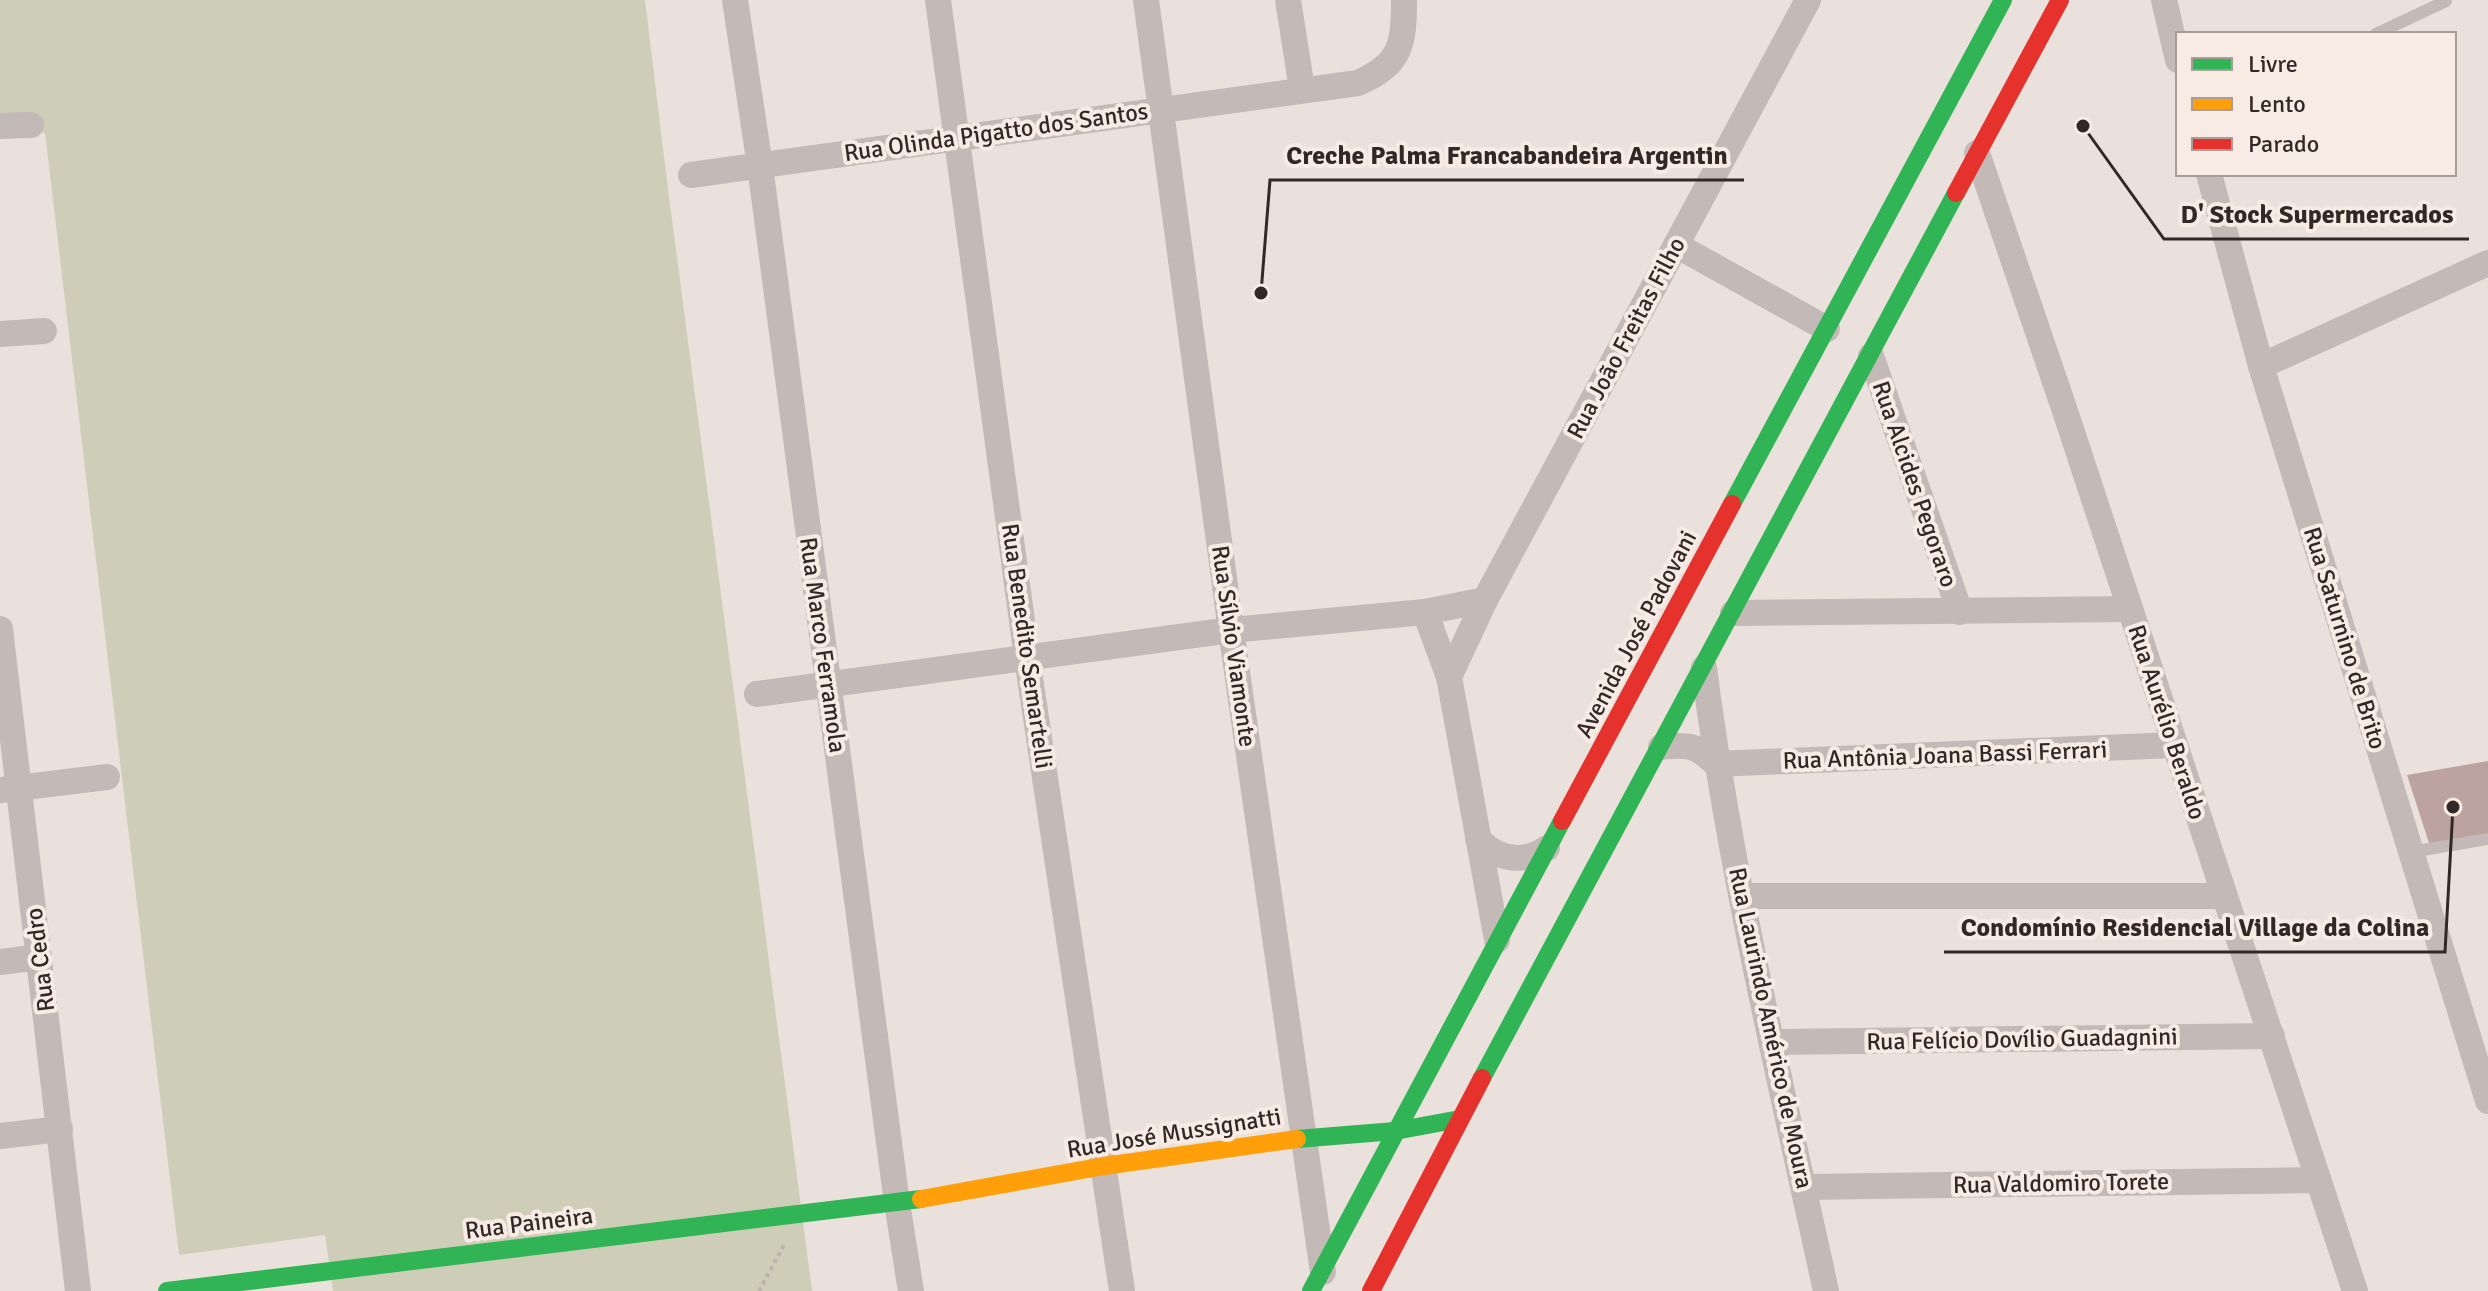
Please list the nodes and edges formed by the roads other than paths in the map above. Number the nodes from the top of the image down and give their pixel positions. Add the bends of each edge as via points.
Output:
1 (735, 0) edge
2 (938, 0) edge
3 (1146, 0) edge
4 (1288, 0) edge
5 (1404, 0) edge
6 (1808, 0) edge
7 (2003, 0) edge
8 (2060, 0) edge
9 (2164, 0) edge
10 (2446, 1) edge
11 (2380, 32) edge
12 (2176, 51) edge
13 (1302, 89) junction
14 (1161, 109) junction
15 (31, 125) dead end
16 (0, 126) edge
17 (956, 139) junction
18 (1977, 153) junction
19 (760, 166) junction
20 (691, 175) dead end
21 (2210, 176) edge
22 (1676, 245) junction
23 (2488, 263) edge
24 (1827, 329) junction
25 (44, 331) dead end
26 (0, 334) edge
27 (1871, 356) junction
28 (2261, 366) junction
29 (1485, 600) junction
30 (2130, 609) junction
31 (1425, 612) junction
32 (1960, 612) junction
33 (1733, 613) junction
34 (0, 629) edge
35 (1231, 630) junction
36 (1027, 658) junction
37 (1704, 668) junction
38 (1449, 677) junction
39 (829, 685) junction
40 (757, 694) dead end
41 (2174, 745) junction
42 (1661, 747) junction
43 (1716, 764) junction
44 (107, 777) dead end
45 (10, 789) edge
46 (1478, 839) junction
47 (2488, 839) edge
48 (1547, 848) junction
49 (2411, 852) junction
50 (1743, 896) junction
51 (2224, 896) junction
52 (1497, 940) junction
53 (39, 957) junction
54 (0, 962) edge
55 (2272, 1036) junction
56 (1772, 1042) junction
57 (2488, 1101) edge
58 (1460, 1119) junction
59 (60, 1129) junction
60 (1395, 1131) junction
61 (0, 1136) edge
62 (1303, 1138) junction
63 (1104, 1166) junction
64 (2318, 1180) junction
65 (1804, 1187) junction
66 (897, 1203) junction
67 (1320, 1284) edge
68 (78, 1291) edge
69 (167, 1291) edge
70 (911, 1291) edge
71 (1122, 1291) edge
72 (1371, 1291) edge
73 (1826, 1291) edge
74 (2355, 1291) edge

1 - 19 street, Rua Marco Ferramola
2 - 17 street, Rua Benedito Semartelli
3 - 14 street, Rua Sílvio Viamonte
4 - 13 street
5 - 13 street, Rua Olinda Pigatto dos Santos via 1400,45 1381,73 1358,83
6 - 22 street, Rua João Freitas Filho
7 - 24 street, Avenida José Padovani
8 - 18 street
9 - 12 street
10 - 11 lane
13 - 14 street, Rua Olinda Pigatto dos Santos
14 - 17 street, Rua Olinda Pigatto dos Santos
14 - 35 street, Rua Sílvio Viamonte
15 - 16 street
17 - 19 street, Rua Olinda Pigatto dos Santos
17 - 36 street, Rua Benedito Semartelli
18 - 27 street
18 - 30 street, Rua Aurélio Beraldo
19 - 20 street, Rua Olinda Pigatto dos Santos
19 - 39 street, Rua Marco Ferramola
21 - 28 street, Rua Saturnino de Brito
22 - 24 street
22 - 29 street, Rua João Freitas Filho
23 - 28 street
24 - 48 street, Avenida José Padovani
25 - 26 street
27 - 32 street, Rua Alcides Pegoraro
27 - 33 street
28 - 49 street, Rua Saturnino de Brito
29 - 31 street
29 - 38 street, Rua João Freitas Filho
30 - 32 street
30 - 41 street, Rua Aurélio Beraldo
31 - 35 street
31 - 38 street
32 - 33 street
33 - 37 street
34 - 45 street, Rua Cedro
35 - 36 street
35 - 62 street, Rua Sílvio Viamonte
36 - 39 street
36 - 63 street, Rua Benedito Semartelli
37 - 42 street
37 - 43 street, Rua Laurindo Américo de Moura
38 - 46 street
39 - 40 street
39 - 66 street, Rua Marco Ferramola
41 - 43 street, Rua Antônia Joana Bassi Ferrari
41 - 51 street, Rua Aurélio Beraldo
42 - 43 street via 1692,746
42 - 58 street
43 - 50 street, Rua Laurindo Américo de Moura
44 - 45 street
45 - 53 street, Rua Cedro
46 - 48 street via 1508,858 1529,857
46 - 52 street
47 - 49 lane
48 - 52 street, Avenida José Padovani
49 - 57 street, Rua Saturnino de Brito
50 - 51 street
50 - 56 street, Rua Laurindo Américo de Moura
51 - 55 street, Rua Aurélio Beraldo
52 - 60 street, Avenida José Padovani
53 - 54 street
53 - 59 street, Rua Cedro
55 - 56 street, Rua Felício Dovílio Guadagnini
55 - 64 street, Rua Aurélio Beraldo
56 - 65 street, Rua Laurindo Américo de Moura
58 - 60 street, Rua José Mussignatti
58 - 72 street
59 - 61 street
59 - 68 street, Rua Cedro
60 - 62 street, Rua José Mussignatti
60 - 67 street, Avenida José Padovani
62 - 63 street, Rua José Mussignatti
62 - 67 street, Rua Sílvio Viamonte
63 - 66 street, Rua José Mussignatti
63 - 71 street, Rua Benedito Semartelli
64 - 65 street, Rua Valdomiro Torete
64 - 74 street, Rua Aurélio Beraldo
65 - 73 street, Rua Laurindo Américo de Moura
66 - 69 street, Rua Paineira
66 - 70 street, Rua Marco Ferramola

